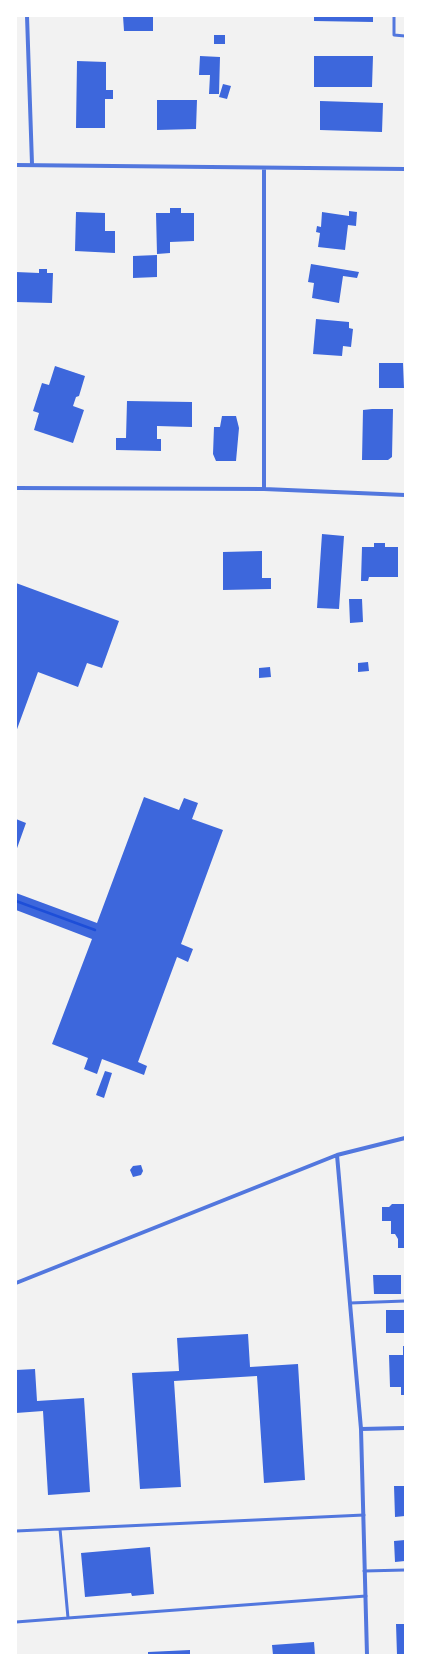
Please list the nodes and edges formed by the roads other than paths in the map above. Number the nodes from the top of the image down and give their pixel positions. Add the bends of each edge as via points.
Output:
1 (27, 16) edge
2 (394, 16) edge
3 (405, 36) edge
4 (32, 164) junction
5 (16, 165) edge
6 (264, 169) junction
7 (405, 169) edge
8 (16, 488) edge
9 (264, 489) junction
10 (405, 495) edge
11 (405, 1138) edge
12 (337, 1155) junction
13 (16, 1283) edge
14 (405, 1301) edge
15 (350, 1303) junction
16 (405, 1428) edge
17 (361, 1429) junction
18 (364, 1515) junction
19 (60, 1529) junction
20 (16, 1531) edge
21 (405, 1570) edge
22 (364, 1571) junction
23 (366, 1596) junction
24 (68, 1618) junction
25 (16, 1622) edge
26 (367, 1655) edge

1 - 4 street
2 - 3 lane via 394,35
4 - 5 street
4 - 6 street
6 - 7 street
6 - 9 street
8 - 9 street
9 - 10 street
11 - 12 street
12 - 13 street
12 - 15 street
14 - 15 lane
15 - 17 street
16 - 17 street
17 - 18 street
18 - 19 lane
18 - 22 street
19 - 20 lane
19 - 24 lane
21 - 22 lane
22 - 23 street
23 - 24 lane
23 - 26 street
24 - 25 lane

